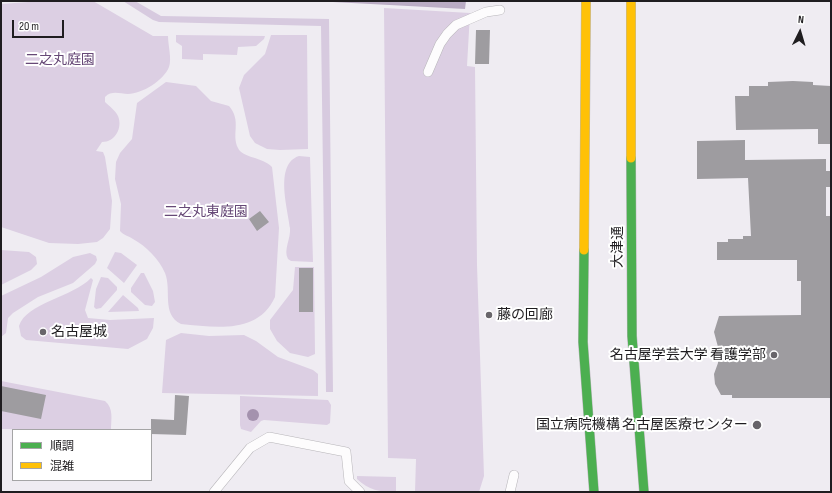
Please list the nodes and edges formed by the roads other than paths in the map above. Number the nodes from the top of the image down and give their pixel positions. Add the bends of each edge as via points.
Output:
1 (586, 1) edge
2 (631, 1) edge
3 (500, 10) dead end
4 (428, 72) dead end
5 (514, 475) dead end
6 (214, 492) edge
7 (360, 492) edge
8 (510, 492) edge
9 (594, 492) edge
10 (644, 492) edge

1 - 9 street via 583,342
2 - 10 street, 大津通 via 632,336
3 - 4 lane via 486,12 456,25 440,44
5 - 8 lane
6 - 7 lane via 250,448 268,438 346,452 349,481

